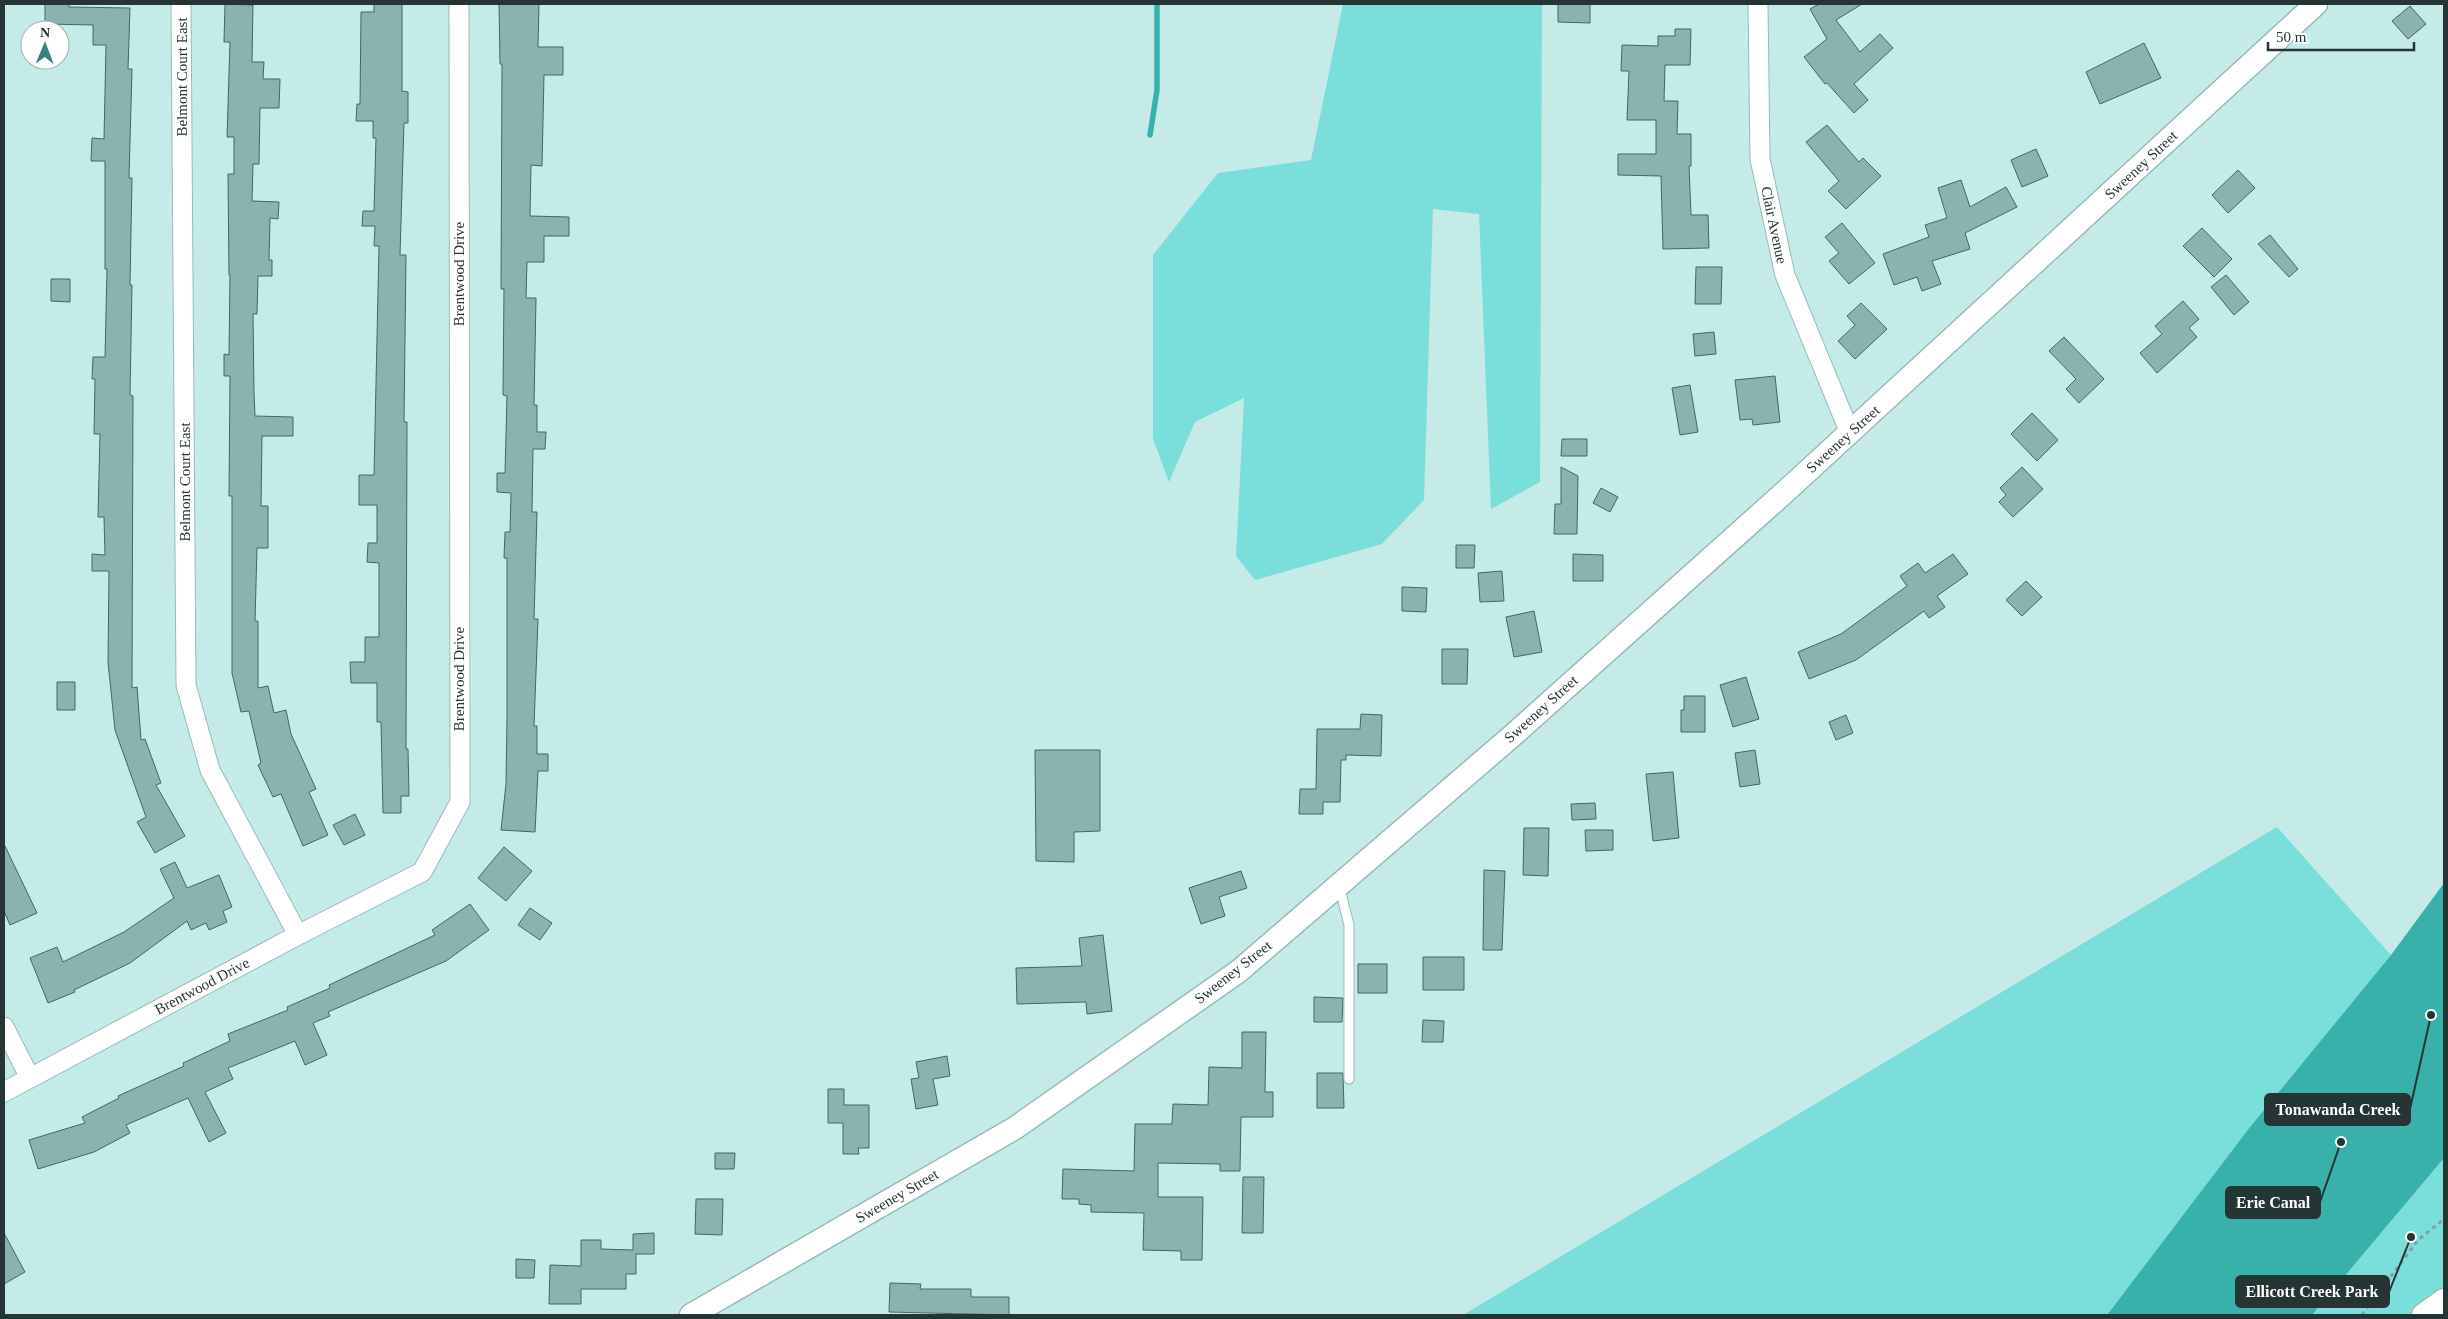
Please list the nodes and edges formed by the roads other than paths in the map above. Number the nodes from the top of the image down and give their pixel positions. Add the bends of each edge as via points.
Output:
1 (182, 4) edge
2 (459, 4) edge
3 (1758, 4) edge
4 (2316, 4) edge
5 (1850, 433) junction
6 (1339, 885) junction
7 (298, 935) junction
8 (4, 1027) edge
9 (30, 1078) junction
10 (1349, 1079) dead end
11 (4, 1092) edge
12 (2444, 1300) edge
13 (691, 1315) edge
14 (2424, 1315) edge

1 - 7 street, Belmont Court East via 186,685 210,770
2 - 7 street, Brentwood Drive via 460,802 422,872
3 - 5 street, Clair Avenue via 1760,159 1785,275
4 - 5 street, Sweeney Street
5 - 6 street, Sweeney Street via 1512,736
6 - 10 lane via 1349,925
6 - 13 street, Sweeney Street via 1239,971 1015,1128
7 - 9 street, Brentwood Drive
8 - 9 street
9 - 11 street, Brentwood Drive
12 - 14 street

